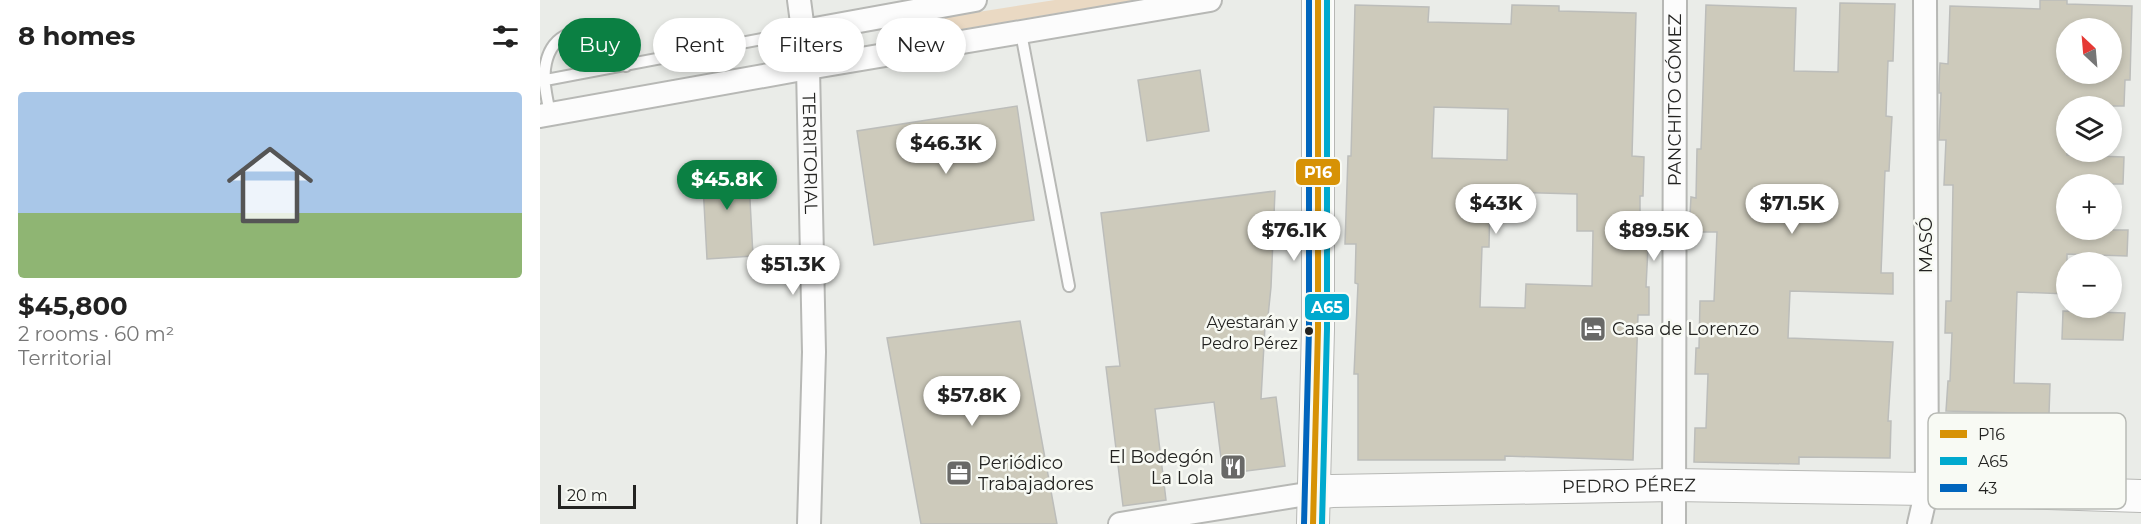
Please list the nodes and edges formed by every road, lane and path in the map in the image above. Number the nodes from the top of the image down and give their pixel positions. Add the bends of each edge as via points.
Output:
1 (799, 0) edge
2 (975, 0) edge
3 (1210, 0) edge
4 (1318, 0) edge
5 (1675, 0) edge
6 (1925, 0) edge
7 (802, 18) edge
8 (864, 20) edge
9 (1021, 33) junction
10 (758, 40) edge
11 (558, 42) edge
12 (864, 59) edge
13 (641, 63) edge
14 (592, 72) edge
15 (786, 72) edge
16 (808, 72) edge
17 (542, 81) edge
18 (545, 115) edge
19 (1069, 286) dead end
20 (1674, 485) junction
21 (1927, 489) junction
22 (1313, 493) junction
23 (2126, 496) edge
24 (2141, 496) edge
25 (809, 524) edge
26 (1120, 524) edge
27 (1313, 524) edge
28 (1674, 524) edge
29 (1919, 524) edge

1 - 7 street, TERRITORIAL
2 - 8 street
3 - 9 street
4 - 22 street via 1318,328
5 - 20 street, PANCHITO GÓMEZ
6 - 21 street, MASÓ
9 - 12 street
9 - 19 lane
10 - 13 lane
11 - 17 lane via 546,61
14 - 17 lane
15 - 18 street
16 - 25 street, TERRITORIAL via 814,352
17 - 18 lane
20 - 21 street, PEDRO PÉREZ
20 - 22 street, PEDRO PÉREZ
20 - 28 street, PANCHITO GÓMEZ
21 - 29 street, MASÓ
22 - 26 street, PEDRO PÉREZ
22 - 27 street
23 - 24 street, PEDRO PÉREZ

